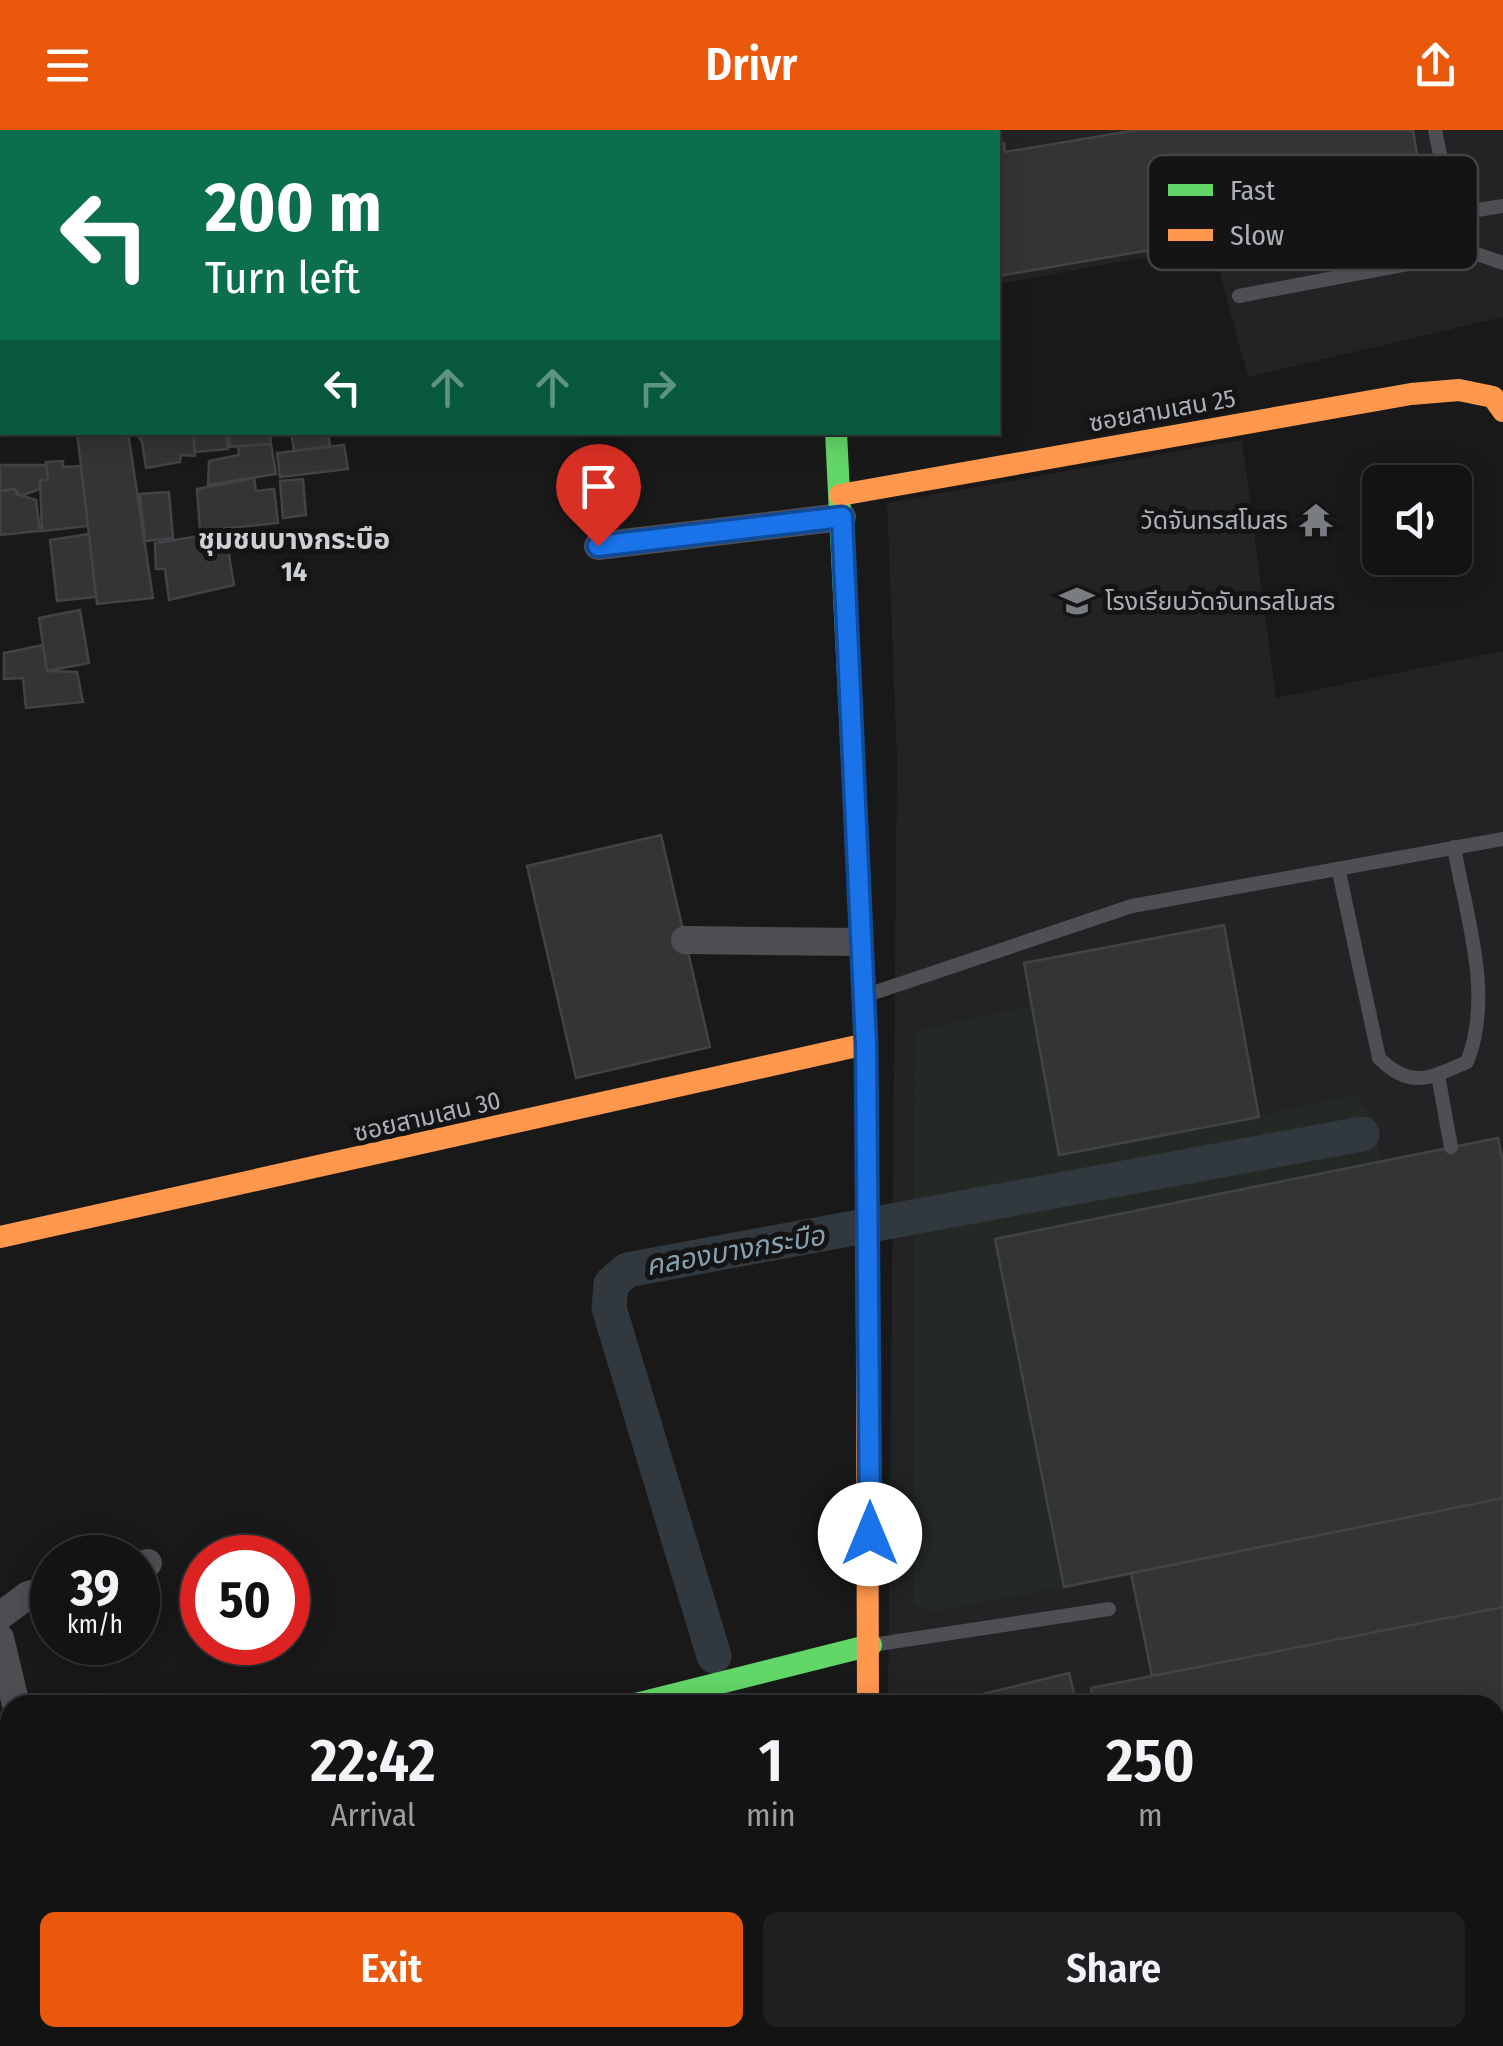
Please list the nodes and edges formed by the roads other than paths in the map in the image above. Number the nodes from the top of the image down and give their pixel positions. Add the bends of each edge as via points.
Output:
1 (1435, 130) edge
2 (1440, 155) edge
3 (1503, 206) edge
4 (1478, 210) edge
5 (1478, 255) edge
6 (1503, 263) edge
7 (1376, 270) edge
8 (1239, 296) dead end
9 (1500, 402) edge
10 (836, 435) edge
11 (841, 506) junction
12 (598, 546) dead end
13 (1503, 839) edge
14 (1454, 847) junction
15 (1339, 872) junction
16 (685, 940) dead end
17 (859, 942) junction
18 (864, 996) junction
19 (866, 1044) junction
20 (1438, 1075) junction
21 (1451, 1147) dead end
22 (0, 1237) edge
23 (30, 1594) edge
24 (1109, 1608) dead end
25 (0, 1616) edge
26 (0, 1638) edge
27 (870, 1645) junction
28 (14, 1695) edge
29 (672, 1695) edge
30 (868, 1695) edge

1 - 2 lane
3 - 4 lane
5 - 6 lane
7 - 8 lane
9 - 11 street, ซอยสามเสน 25 via 1459,390 1411,394
10 - 11 street
11 - 12 street
11 - 17 street
13 - 14 lane
14 - 15 lane
14 - 20 lane via 1480,1029 1467,1062
15 - 18 lane via 1132,906
15 - 20 lane via 1378,1058 1396,1076
16 - 17 street
17 - 18 street
18 - 19 street
19 - 22 street, ซอยสามเสน 30
19 - 27 street
20 - 21 lane
23 - 25 street
24 - 27 lane
26 - 28 street
27 - 29 street
27 - 30 street

